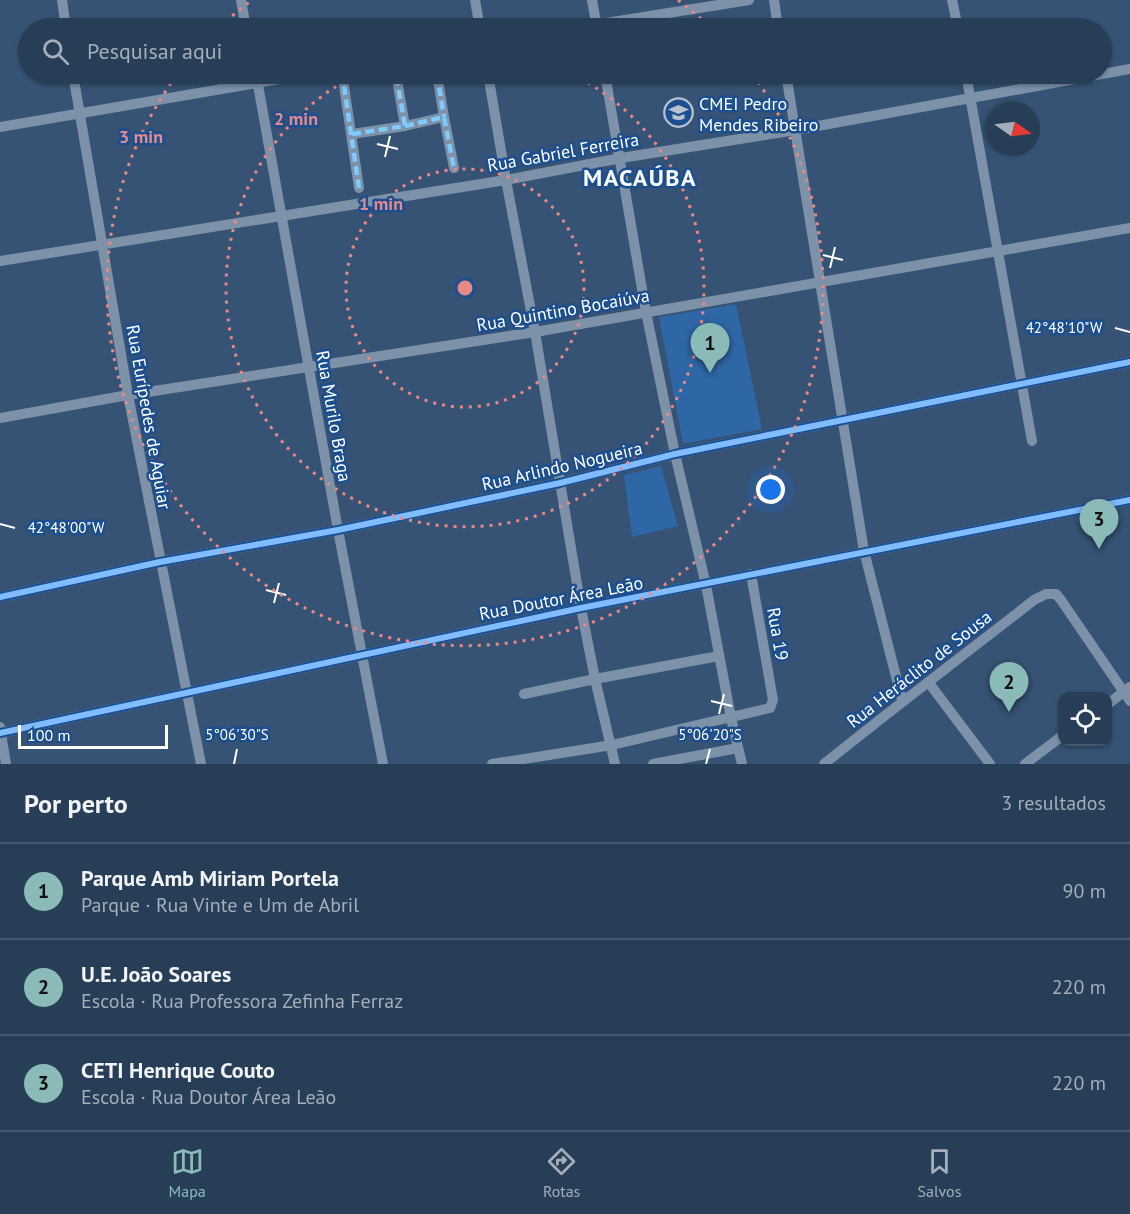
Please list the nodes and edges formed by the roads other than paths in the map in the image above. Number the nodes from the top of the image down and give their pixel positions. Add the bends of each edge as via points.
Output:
1 (62, 0) edge
2 (241, 0) edge
3 (476, 0) edge
4 (592, 0) edge
5 (749, 0) edge
6 (774, 0) edge
7 (952, 0) edge
8 (65, 18) edge
9 (244, 18) edge
10 (479, 18) edge
11 (595, 18) edge
12 (648, 18) edge
13 (777, 18) edge
14 (956, 18) edge
15 (1130, 69) edge
16 (1112, 72) edge
17 (76, 84) edge
18 (227, 84) edge
19 (258, 84) edge
20 (398, 84) edge
21 (439, 84) edge
22 (490, 84) edge
23 (607, 84) edge
24 (788, 84) edge
25 (968, 84) edge
26 (1047, 84) edge
27 (344, 86) dead end
28 (970, 98) junction
29 (80, 113) junction
30 (444, 117) junction
31 (405, 126) junction
32 (0, 127) edge
33 (795, 130) junction
34 (352, 134) junction
35 (621, 158) junction
36 (454, 168) dead end
37 (506, 180) junction
38 (359, 188) dead end
39 (281, 217) junction
40 (1130, 228) edge
41 (101, 244) junction
42 (997, 251) junction
43 (0, 261) edge
44 (821, 282) junction
45 (646, 312) junction
46 (535, 332) junction
47 (1130, 362) edge
48 (309, 369) junction
49 (1020, 383) junction
50 (128, 395) junction
51 (0, 418) edge
52 (843, 420) junction
53 (1032, 441) dead end
54 (675, 454) junction
55 (560, 483) junction
56 (1130, 500) edge
57 (338, 530) junction
58 (864, 551) junction
59 (160, 562) junction
60 (751, 574) junction
61 (706, 585) junction
62 (0, 597) edge
63 (581, 608) junction
64 (361, 655) junction
65 (720, 656) junction
66 (595, 679) junction
67 (929, 682) junction
68 (186, 692) junction
69 (524, 694) dead end
70 (1128, 694) edge
71 (902, 700) junction
72 (1112, 702) edge
73 (731, 718) junction
74 (0, 730) edge
75 (1058, 739) edge
76 (612, 745) junction
77 (738, 748) junction
78 (6, 764) edge
79 (201, 764) edge
80 (383, 764) edge
81 (492, 764) edge
82 (615, 764) edge
83 (653, 764) edge
84 (742, 764) edge
85 (824, 764) edge
86 (990, 764) edge
87 (1025, 764) edge

1 - 8 street
2 - 9 street
3 - 10 street
4 - 11 street
5 - 12 street
6 - 13 street
7 - 14 street
15 - 16 street, Rua Gabriel Ferreira
17 - 29 street, Rua Eurípedes de Aguiar
18 - 29 street
19 - 39 street, Rua Murilo Braga
20 - 31 street
21 - 30 street
22 - 37 street
23 - 35 street
24 - 33 street
25 - 28 street
26 - 28 street, Rua Gabriel Ferreira
27 - 34 street
28 - 33 street, Rua Gabriel Ferreira
28 - 42 street
29 - 32 street
29 - 41 street, Rua Eurípedes de Aguiar
30 - 31 street
30 - 36 street
31 - 34 street
33 - 35 street, Rua Gabriel Ferreira
33 - 44 street
34 - 38 street
35 - 37 street, Rua Gabriel Ferreira
35 - 45 street
37 - 39 street, Rua Gabriel Ferreira
37 - 46 street
39 - 41 street, Rua Gabriel Ferreira
39 - 48 street, Rua Murilo Braga
40 - 42 street, Rua Quintino Bocaiúva
41 - 43 street, Rua Gabriel Ferreira
41 - 50 street, Rua Eurípedes de Aguiar
42 - 44 street, Rua Quintino Bocaiúva
42 - 49 street
44 - 45 street, Rua Quintino Bocaiúva
44 - 52 street
45 - 46 street, Rua Quintino Bocaiúva
45 - 54 street
46 - 48 street, Rua Quintino Bocaiúva
46 - 55 street
47 - 49 street, Rua Arlindo Nogueira
48 - 50 street, Rua Quintino Bocaiúva
48 - 57 street, Rua Murilo Braga
49 - 52 street, Rua Arlindo Nogueira
49 - 53 street
50 - 51 street, Rua Quintino Bocaiúva
50 - 59 street, Rua Eurípedes de Aguiar
52 - 54 street, Rua Arlindo Nogueira
52 - 58 street
54 - 55 street, Rua Arlindo Nogueira
54 - 61 street
55 - 57 street, Rua Arlindo Nogueira
55 - 63 street
56 - 58 street, Rua Doutor Área Leão
57 - 59 street, Rua Arlindo Nogueira
57 - 64 street, Rua Murilo Braga
58 - 60 street, Rua Doutor Área Leão
58 - 71 street
59 - 62 street, Rua Arlindo Nogueira
59 - 68 street, Rua Eurípedes de Aguiar
60 - 61 street, Rua Doutor Área Leão
60 - 73 street, Rua 19 via 773,700 765,711
61 - 63 street, Rua Doutor Área Leão
61 - 65 street
63 - 64 street, Rua Doutor Área Leão
63 - 66 street
64 - 68 street, Rua Doutor Área Leão
64 - 80 street, Rua Murilo Braga
65 - 66 street
65 - 73 street
66 - 69 street
66 - 76 street
67 - 70 street, Rua Heráclito de Sousa via 1034,600 1056,594
67 - 71 street, Rua Heráclito de Sousa
67 - 86 street
68 - 74 street, Rua Doutor Área Leão
68 - 79 street, Rua Eurípedes de Aguiar
70 - 72 street
71 - 85 street, Rua Heráclito de Sousa
73 - 76 street
73 - 77 street
74 - 78 street
75 - 87 street
76 - 81 street
76 - 82 street
77 - 83 street
77 - 84 street

